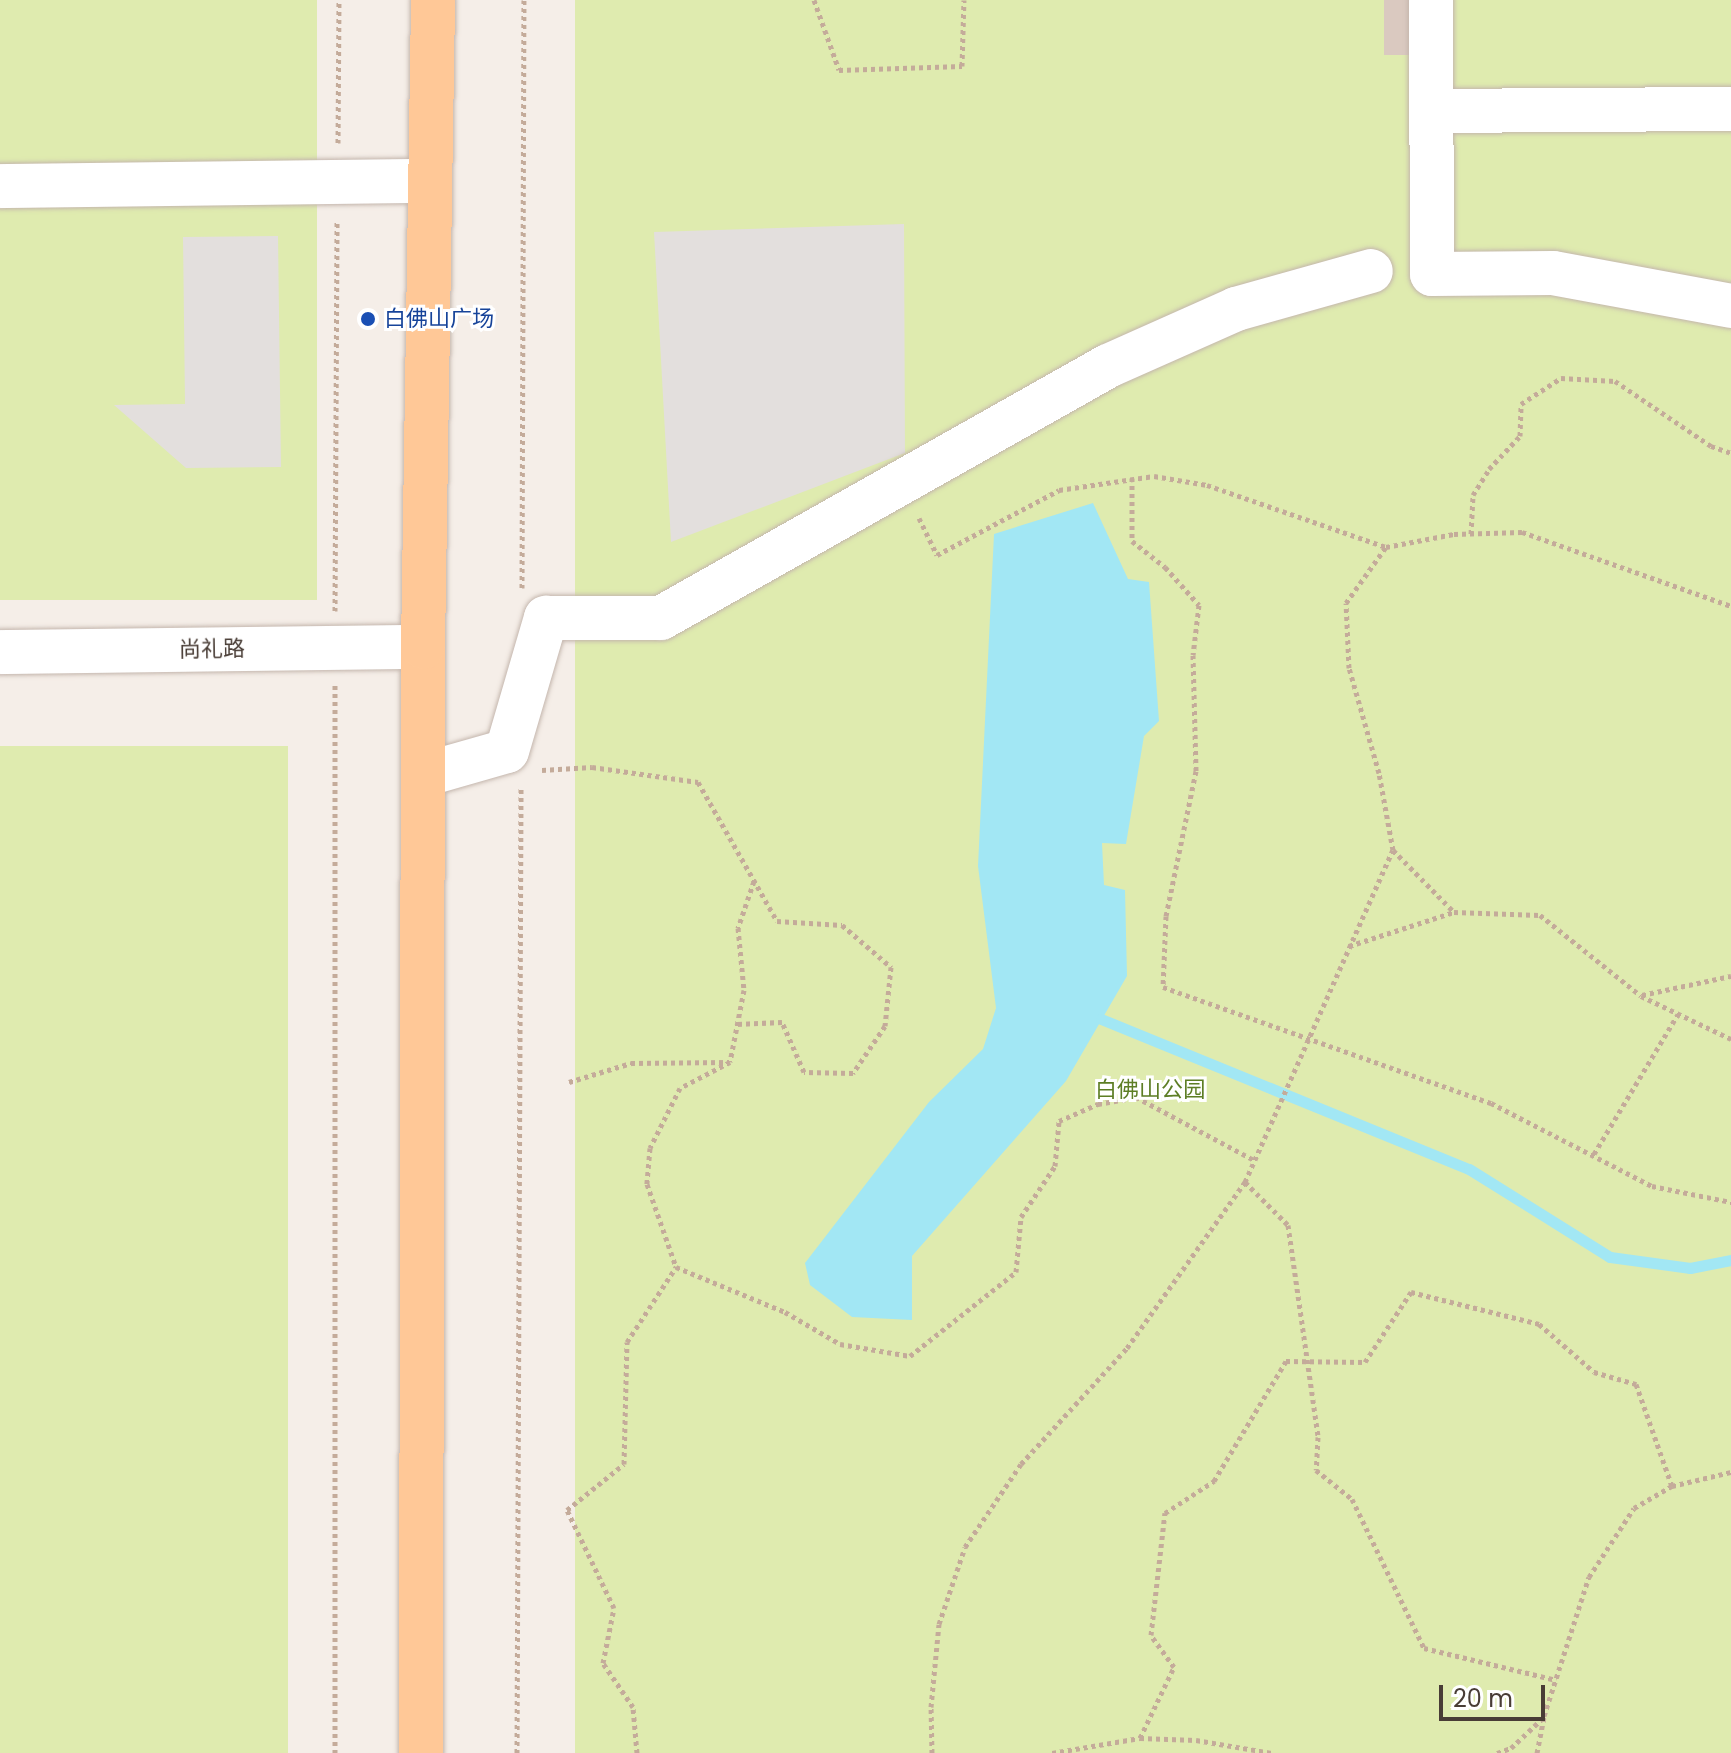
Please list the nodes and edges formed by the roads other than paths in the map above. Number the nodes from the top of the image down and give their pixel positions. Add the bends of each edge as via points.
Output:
1 (433, 0) edge
2 (1431, 0) edge
3 (1731, 109) edge
4 (1432, 111) junction
5 (430, 181) junction
6 (0, 186) edge
7 (1371, 271) dead end
8 (1731, 306) edge
9 (423, 647) junction
10 (0, 652) edge
11 (423, 775) junction
12 (421, 1753) edge

1 - 5 main road
2 - 4 street
3 - 4 street
4 - 8 street via 1432,274 1553,273
5 - 6 street
5 - 9 main road
7 - 11 street via 1236,309 1108,366 661,618 546,618 507,751
9 - 10 street, 尚礼路
9 - 11 main road
11 - 12 main road

